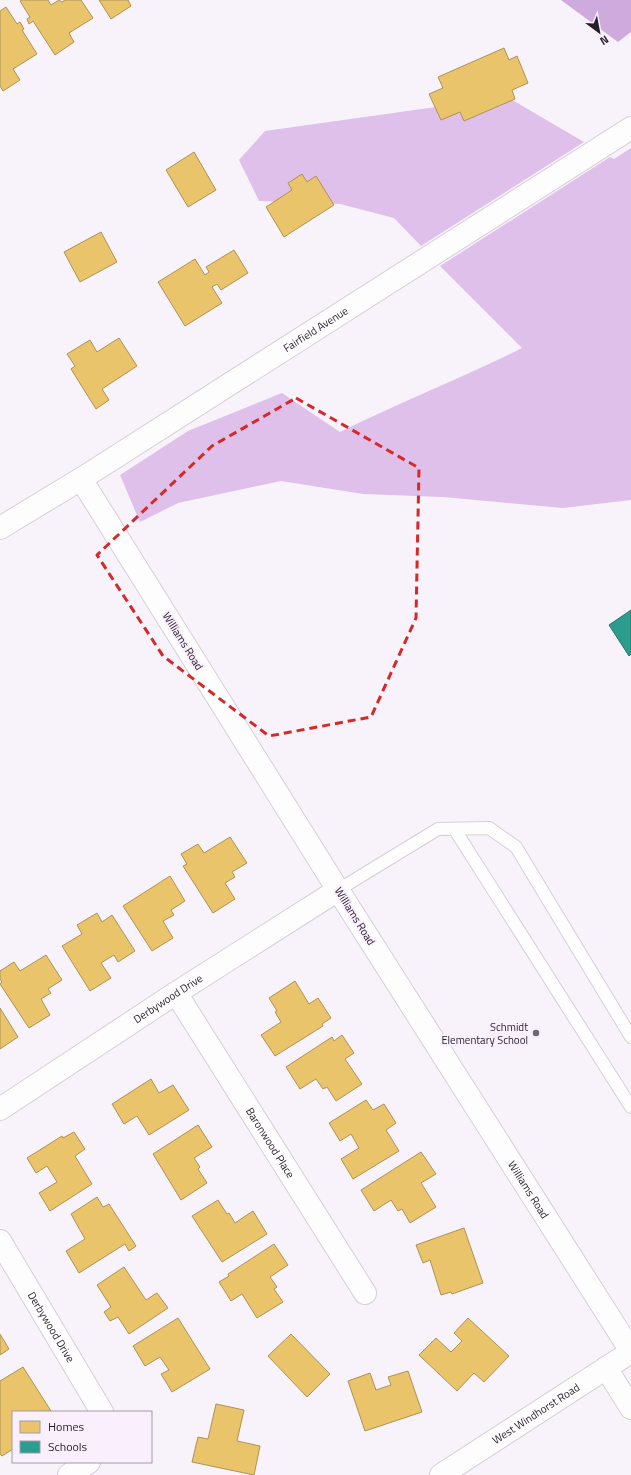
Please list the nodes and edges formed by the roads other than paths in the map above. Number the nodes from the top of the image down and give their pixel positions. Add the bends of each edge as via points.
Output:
1 (631, 128) edge
2 (81, 479) junction
3 (0, 528) edge
4 (455, 830) junction
5 (338, 890) junction
6 (176, 993) junction
7 (631, 1037) edge
8 (631, 1107) edge
9 (0, 1109) edge
10 (0, 1241) edge
11 (365, 1293) dead end
12 (631, 1351) edge
13 (606, 1368) junction
14 (631, 1408) edge
15 (101, 1411) edge
16 (87, 1463) edge
17 (69, 1475) edge
18 (441, 1475) edge

1 - 2 street, Fairfield Avenue
2 - 3 street, Fairfield Avenue
2 - 5 street, Williams Road
4 - 5 lane via 438,829
4 - 7 lane via 489,828 516,847
4 - 8 lane
5 - 6 street, Derbywood Drive
5 - 12 street, Williams Road
6 - 9 street, Derbywood Drive
6 - 11 street, Baronwood Place
10 - 15 street, Derbywood Drive
12 - 13 street, West Windhorst Road
13 - 14 street
13 - 18 street, West Windhorst Road
16 - 17 street

